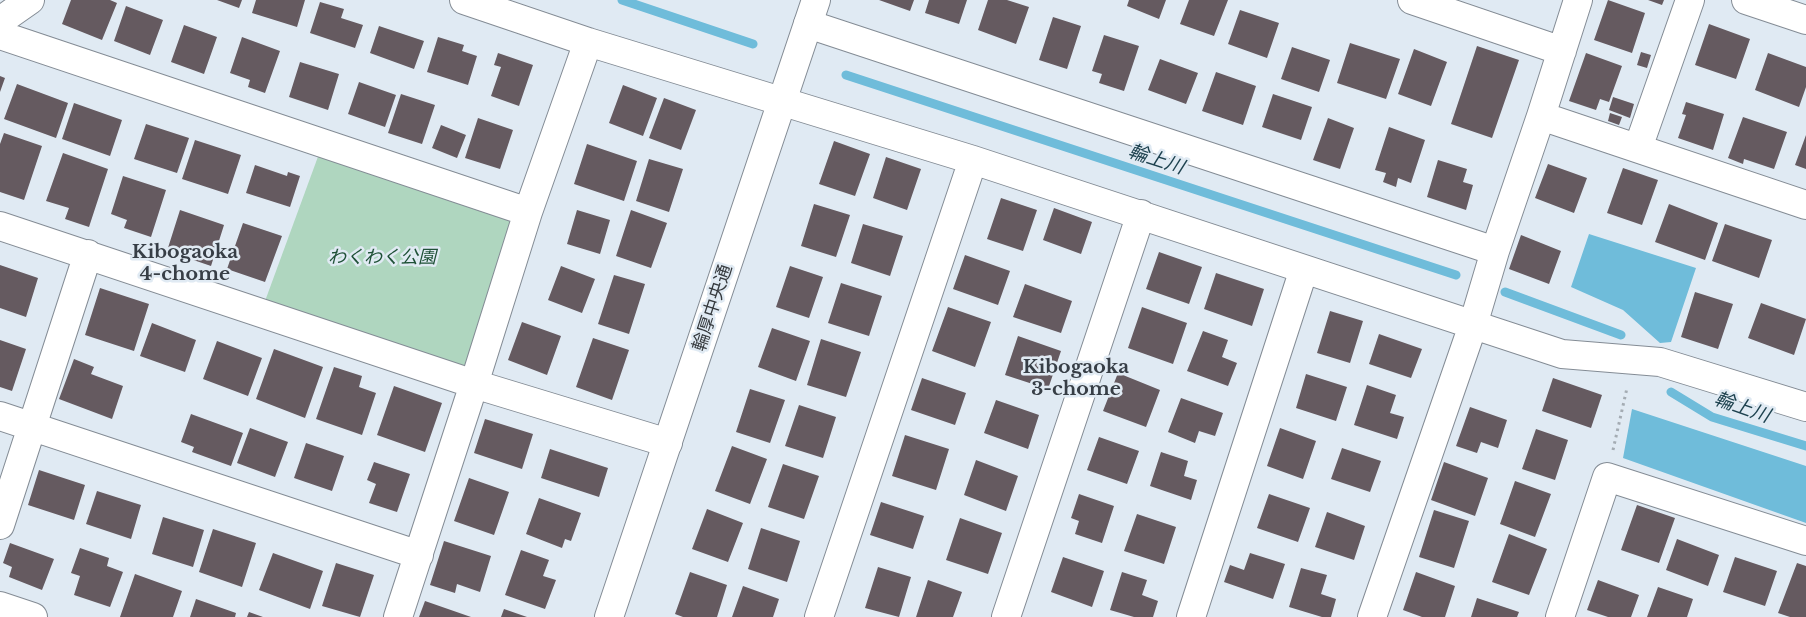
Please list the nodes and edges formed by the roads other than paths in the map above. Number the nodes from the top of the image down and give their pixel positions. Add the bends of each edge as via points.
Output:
1 (30, 0) edge
2 (464, 0) edge
3 (1412, 0) edge
4 (1578, 0) edge
5 (1690, 0) edge
6 (1746, 0) edge
7 (812, 12) edge
8 (0, 20) edge
9 (1806, 20) edge
10 (0, 35) edge
11 (588, 42) junction
12 (1562, 50) junction
13 (781, 101) junction
14 (1541, 116) junction
15 (1638, 148) junction
16 (973, 160) junction
17 (1806, 205) edge
18 (528, 212) junction
19 (1141, 214) junction
20 (0, 226) edge
21 (1495, 250) junction
22 (88, 254) junction
23 (1304, 268) junction
24 (1473, 325) junction
25 (474, 384) junction
26 (1806, 407) edge
27 (0, 416) edge
28 (33, 427) junction
29 (668, 443) junction
30 (0, 525) edge
31 (1806, 541) edge
32 (420, 555) junction
33 (0, 606) edge
34 (33, 617) edge
35 (398, 617) edge
36 (610, 617) edge
37 (819, 617) edge
38 (1006, 617) edge
39 (1191, 617) edge
40 (1372, 617) edge
41 (1560, 617) edge

1 - 8 street
2 - 11 street
3 - 12 street
4 - 12 street
5 - 15 street
6 - 9 street
7 - 13 street, 輪厚中央通
7 - 21 street
10 - 18 street
11 - 13 street
11 - 18 street
12 - 14 street
13 - 16 street
13 - 29 street, 輪厚中央通
14 - 15 street
14 - 21 street
15 - 17 street
16 - 19 street
16 - 37 street
18 - 25 street
19 - 23 street
19 - 38 street
20 - 22 street
21 - 24 street
22 - 25 street
22 - 28 street
23 - 24 street
23 - 39 street
24 - 26 street via 1562,354 1660,362
24 - 40 street
25 - 29 street
25 - 32 street
27 - 28 street
28 - 30 street
28 - 32 street
29 - 36 street, 輪厚中央通
31 - 41 street via 1607,476
32 - 35 street
33 - 34 street

